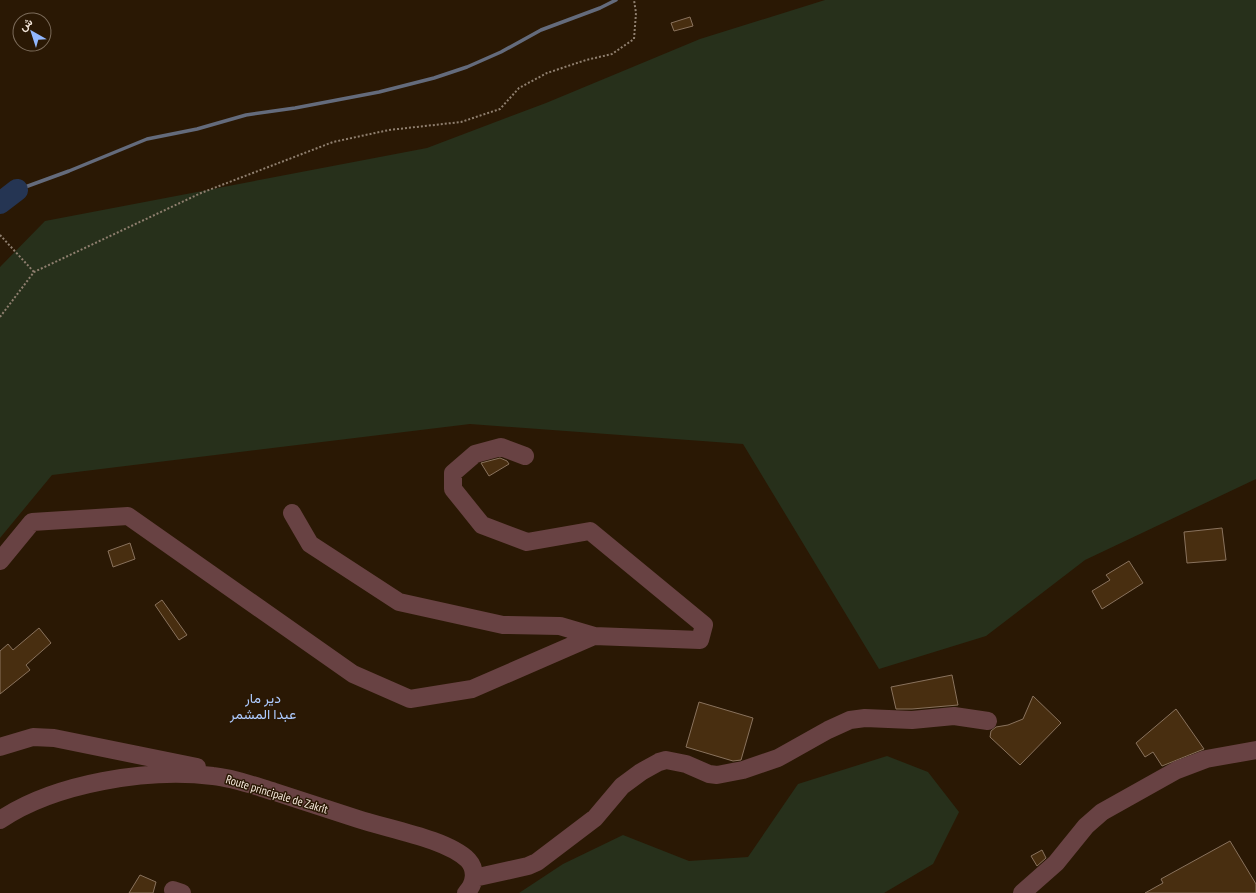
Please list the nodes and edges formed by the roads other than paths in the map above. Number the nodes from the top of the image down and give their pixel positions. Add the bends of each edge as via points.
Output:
1 (525, 456) dead end
2 (292, 513) dead end
3 (0, 561) edge
4 (594, 636) junction
5 (988, 721) dead end
6 (0, 747) edge
7 (1256, 750) edge
8 (214, 776) junction
9 (0, 820) edge
10 (470, 886) edge
11 (1022, 893) edge

1 - 4 street via 500,447 475,454 453,473 453,489 482,525 527,542 590,531 704,625 700,640
2 - 4 street via 310,544 399,602 503,625 560,626
3 - 4 street via 32,522 128,516 353,674 410,699 472,689
5 - 10 street via 954,716 912,720 850,720 778,758 724,774 709,774 673,761 659,762 622,786 595,818 537,862
6 - 8 street via 33,737 54,738 192,765
7 - 11 street via 1206,759 1177,770 1102,812 1086,826 1056,863
8 - 9 street, Route principale de Zakrît via 171,774 130,777 59,791 25,805
8 - 10 street, Route principale de Zakrît via 254,785 452,849 469,862 474,873

